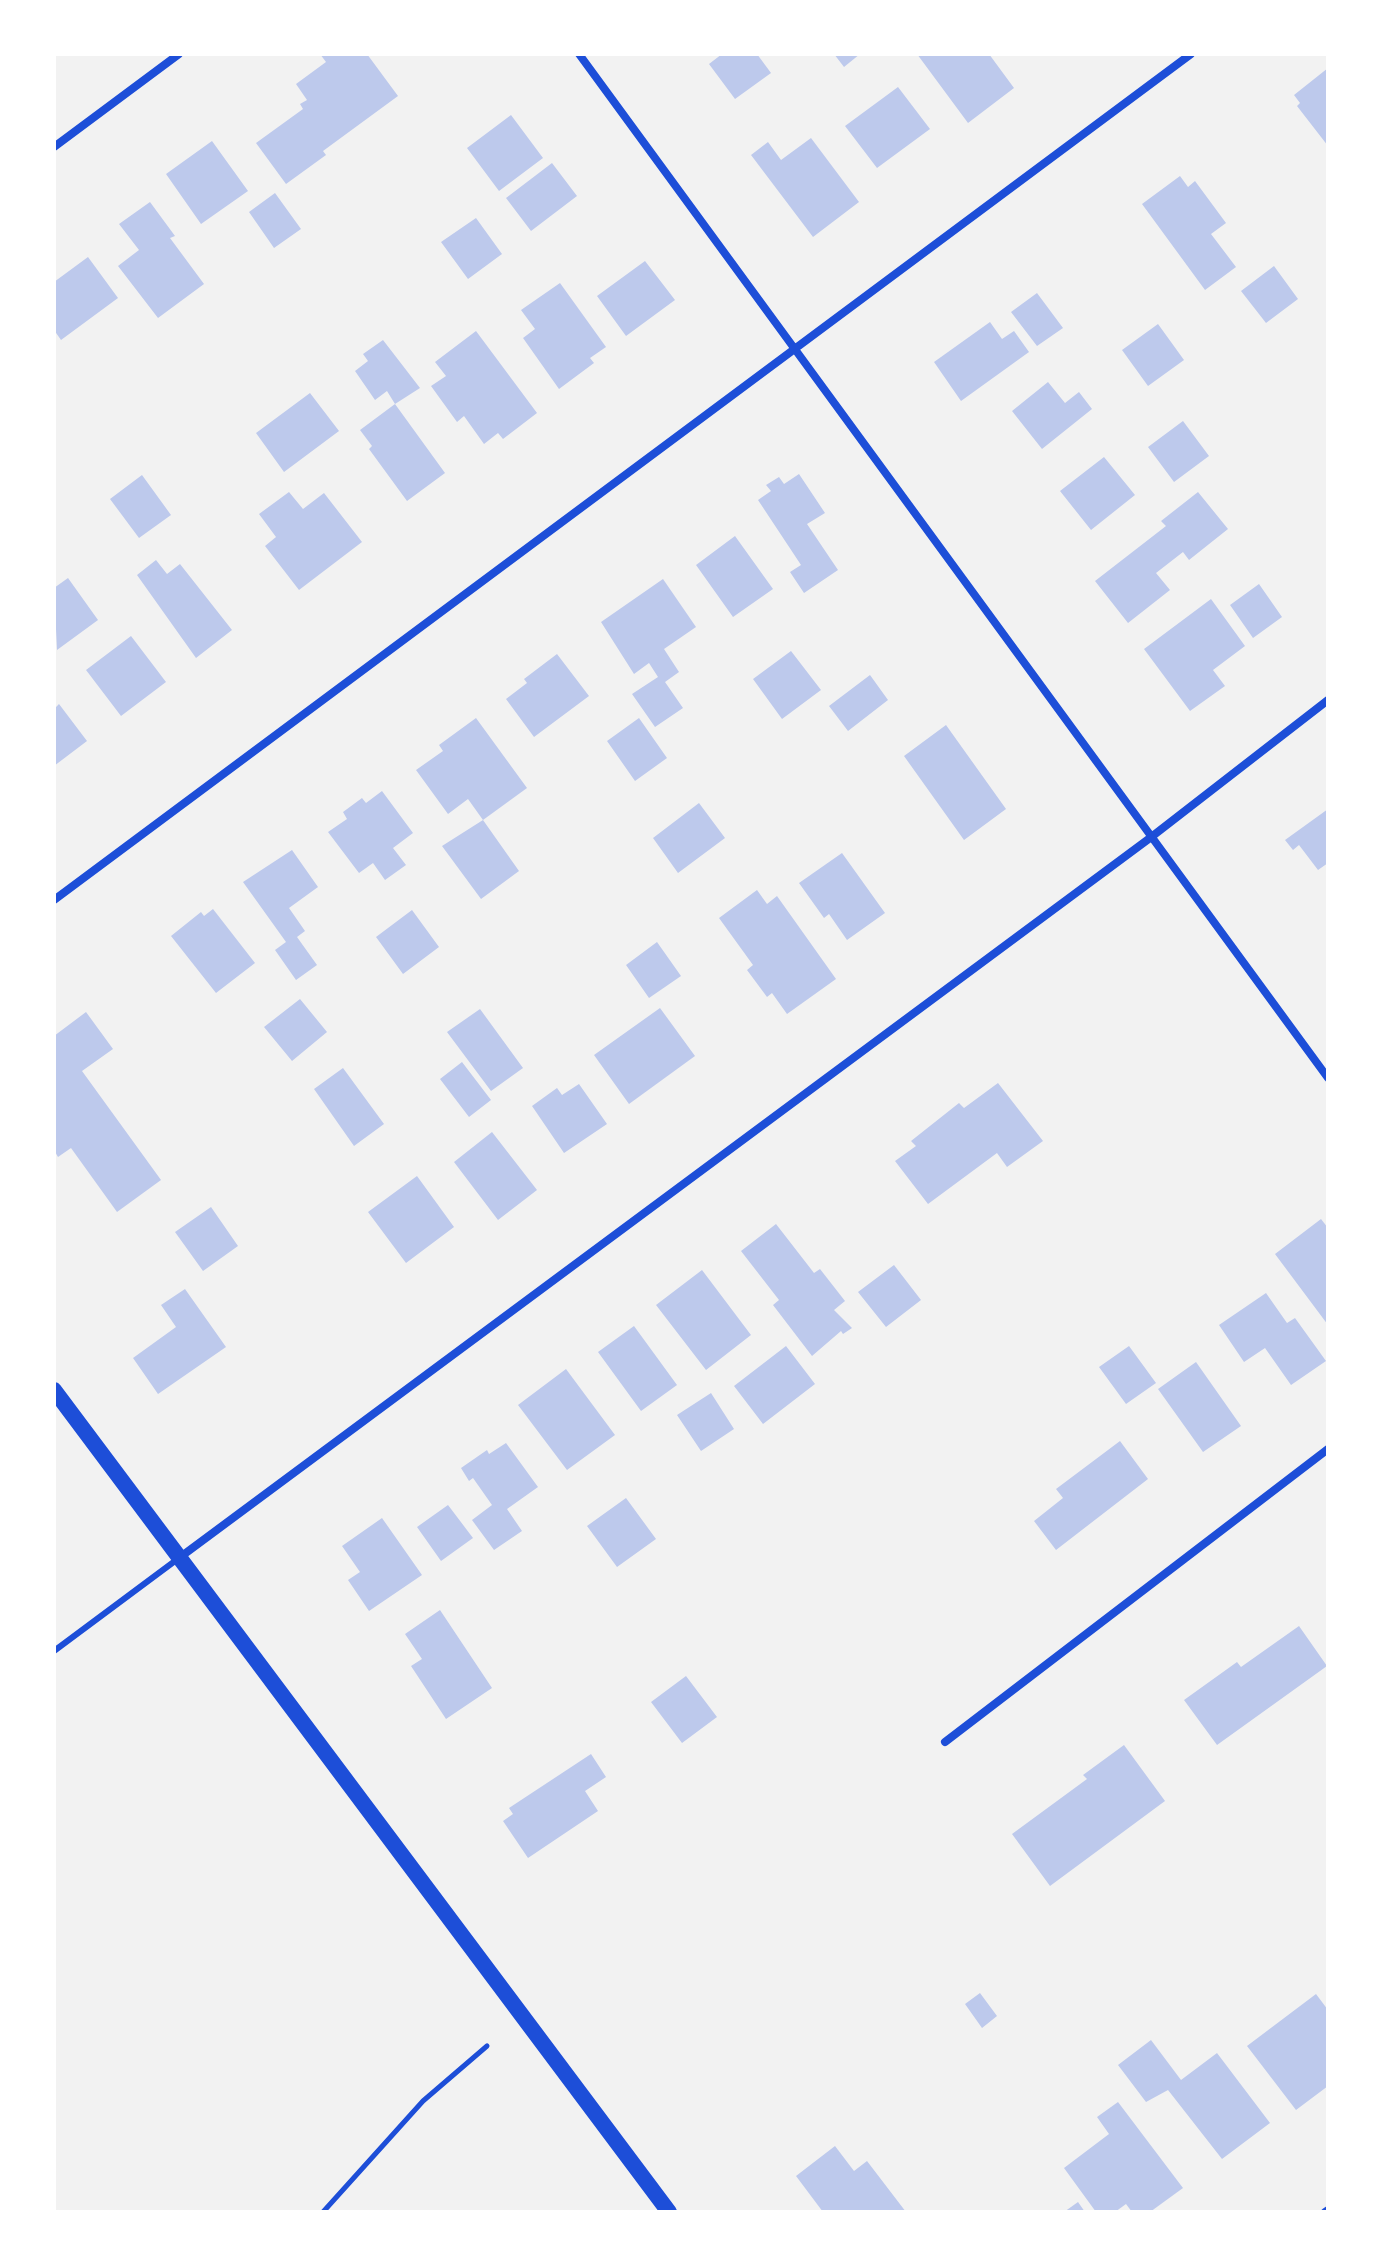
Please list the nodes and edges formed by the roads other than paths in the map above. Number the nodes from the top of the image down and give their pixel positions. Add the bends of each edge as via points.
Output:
1 (179, 54) edge
2 (579, 54) edge
3 (1191, 54) edge
4 (54, 147) edge
5 (795, 347) junction
6 (1328, 700) edge
7 (1150, 838) junction
8 (54, 900) edge
9 (1328, 1078) edge
10 (54, 1390) edge
11 (1328, 1449) edge
12 (179, 1558) junction
13 (54, 1651) edge
14 (945, 1742) dead end
15 (669, 2212) edge

1 - 4 street
2 - 5 street
3 - 5 street
5 - 7 street
5 - 8 street
6 - 7 street
7 - 9 street
7 - 12 street
10 - 12 main road
11 - 14 street
12 - 13 lane
12 - 15 main road

